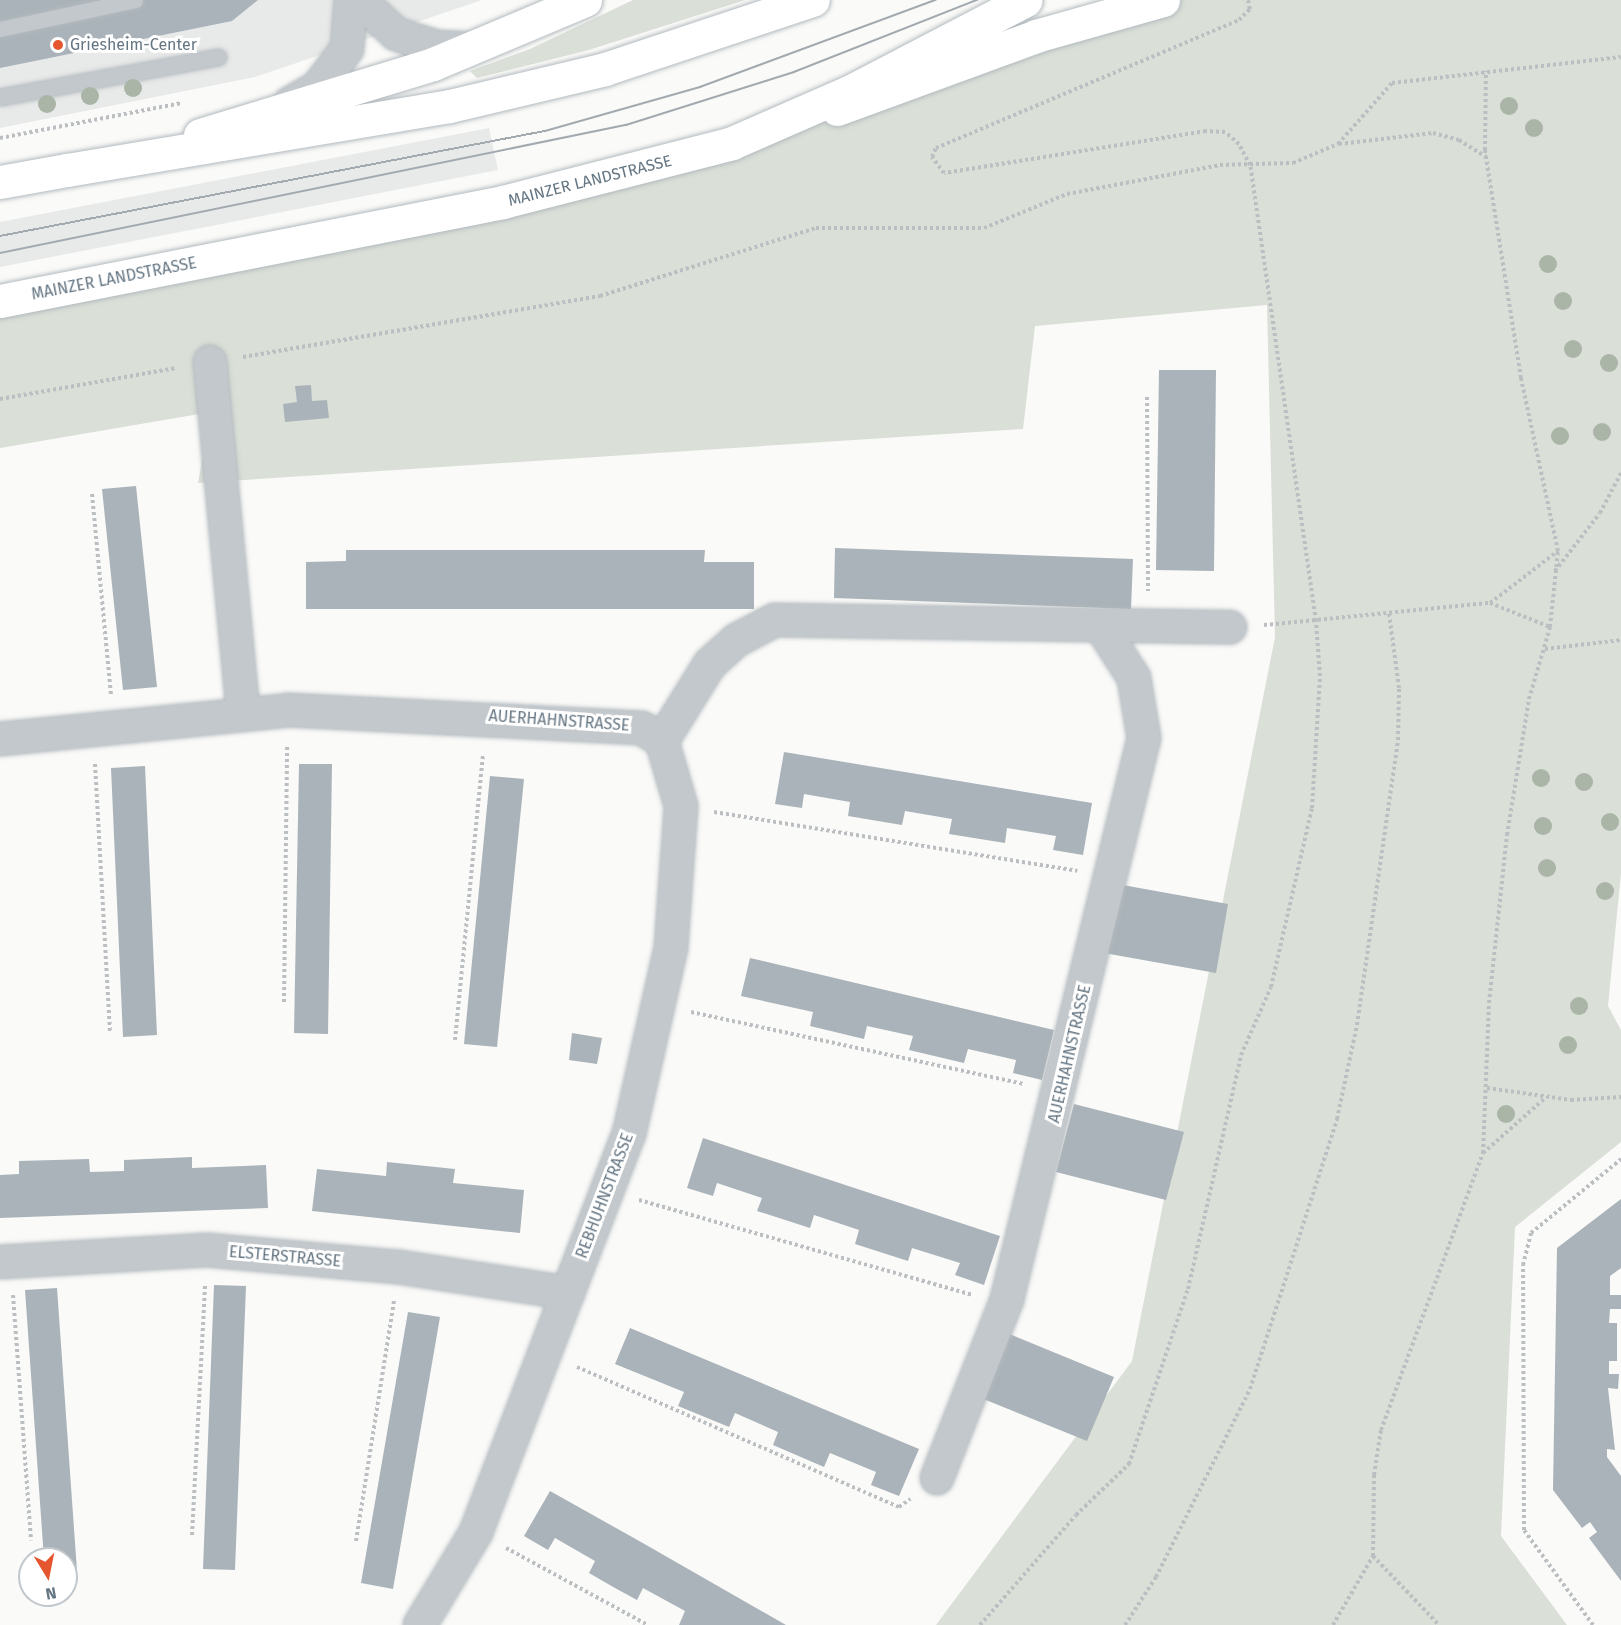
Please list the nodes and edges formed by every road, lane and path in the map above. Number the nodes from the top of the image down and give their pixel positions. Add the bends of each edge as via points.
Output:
1 (135, 0) edge
2 (351, 0) edge
3 (359, 0) edge
4 (585, 0) edge
5 (813, 0) edge
6 (1026, 0) edge
7 (1163, 0) edge
8 (1248, 0) edge
9 (0, 29) edge
10 (472, 49) junction
11 (218, 57) dead end
12 (1621, 57) edge
13 (1485, 71) junction
14 (0, 97) edge
15 (195, 101) dead end
16 (249, 122) junction
17 (0, 138) edge
18 (732, 143) junction
19 (1338, 144) junction
20 (1487, 158) junction
21 (1250, 165) junction
22 (67, 170) junction
23 (0, 182) edge
24 (0, 301) edge
25 (210, 362) junction
26 (1147, 397) dead end
27 (0, 399) edge
28 (1621, 473) edge
29 (92, 494) dead end
30 (1558, 551) junction
31 (1555, 572) junction
32 (1490, 603) junction
33 (1389, 613) junction
34 (1317, 621) junction
35 (1148, 627) junction
36 (1230, 627) joint
37 (1550, 627) junction
38 (1102, 628) junction
39 (1621, 640) edge
40 (1545, 649) junction
41 (288, 710) junction
42 (243, 711) junction
43 (487, 716) junction
44 (103, 727) junction
45 (0, 739) edge
46 (662, 741) junction
47 (681, 806) junction
48 (1091, 873) dead end
49 (284, 1002) dead end
50 (658, 1004) junction
51 (110, 1033) dead end
52 (455, 1040) dead end
53 (1036, 1087) dead end
54 (1487, 1088) junction
55 (1621, 1097) edge
56 (1545, 1098) junction
57 (1483, 1152) junction
58 (1621, 1159) edge
59 (606, 1191) junction
60 (207, 1250) junction
61 (5, 1261) edge
62 (399, 1267) junction
63 (568, 1293) junction
64 (978, 1296) dead end
65 (543, 1352) junction
66 (936, 1478) dead end
67 (899, 1507) dead end
68 (476, 1532) junction
69 (192, 1535) dead end
70 (32, 1540) dead end
71 (356, 1541) dead end
72 (1373, 1556) junction
73 (420, 1625) edge
74 (648, 1625) edge
75 (980, 1625) edge
76 (1125, 1625) edge
77 (1333, 1625) edge
78 (1439, 1625) edge
79 (1593, 1625) edge

1 - 9 lane
2 - 16 street via 347,49 331,73 297,100
3 - 10 street via 396,34 437,47
4 - 10 main road
5 - 22 main road via 605,69 450,106
6 - 18 main road via 859,87
7 - 18 main road, MAINZER LANDSTRASSE via 1036,36
8 - 21 path via 1250,9 1239,20 936,148 932,157 944,173 1206,131 1225,132
10 - 16 main road
11 - 14 lane
12 - 13 path
13 - 19 path via 1392,83
13 - 20 path
15 - 17 path
16 - 22 main road
18 - 24 main road, MAINZER LANDSTRASSE via 503,202
19 - 20 path via 1433,133 1459,140
19 - 21 path via 1293,162
20 - 30 path via 1523,388
21 - 25 path via 1220,165 1066,194 984,228 816,228 600,296
21 - 34 path
22 - 23 main road
25 - 27 path
25 - 42 street
26 - 35 path
28 - 31 path via 1600,513
29 - 44 path
30 - 31 path
30 - 32 path
31 - 37 path
32 - 33 path
32 - 37 path
33 - 34 path
33 - 76 path via 1400,688 1398,740 1357,1025 1338,1119 1250,1389 1156,1577
34 - 36 path
34 - 75 path via 1320,676 1312,808 1271,987 1241,1055 1171,1347 1129,1464 1076,1515
35 - 36 street
35 - 38 street
37 - 40 path
38 - 46 street via 775,620 737,640 710,664
38 - 66 street, AUERHAHNSTRASSE via 1134,678 1144,738 1017,1264
39 - 40 path
40 - 54 path via 1529,699 1507,835 1489,1003
41 - 42 street, AUERHAHNSTRASSE
41 - 43 street, AUERHAHNSTRASSE
41 - 49 path
42 - 44 street, AUERHAHNSTRASSE
43 - 46 street, AUERHAHNSTRASSE via 642,728
43 - 52 path
44 - 45 street, AUERHAHNSTRASSE
44 - 51 path
46 - 47 street, REBHUHNSTRASSE
47 - 48 path
47 - 50 street, REBHUHNSTRASSE via 671,947
50 - 53 path
50 - 59 street, REBHUHNSTRASSE via 629,1134
54 - 56 path
54 - 57 path
55 - 56 path
56 - 57 path
57 - 72 path via 1381,1430 1374,1475
58 - 79 path via 1531,1233 1523,1265 1524,1530
59 - 63 street, REBHUHNSTRASSE
59 - 64 path
60 - 61 street, ELSTERSTRASSE
60 - 62 street, ELSTERSTRASSE
60 - 69 path
61 - 70 path
62 - 63 street, ELSTERSTRASSE
62 - 71 path
63 - 65 street, REBHUHNSTRASSE
65 - 67 path
65 - 68 street, REBHUHNSTRASSE
68 - 73 street, REBHUHNSTRASSE
68 - 74 path
72 - 77 path
72 - 78 path

